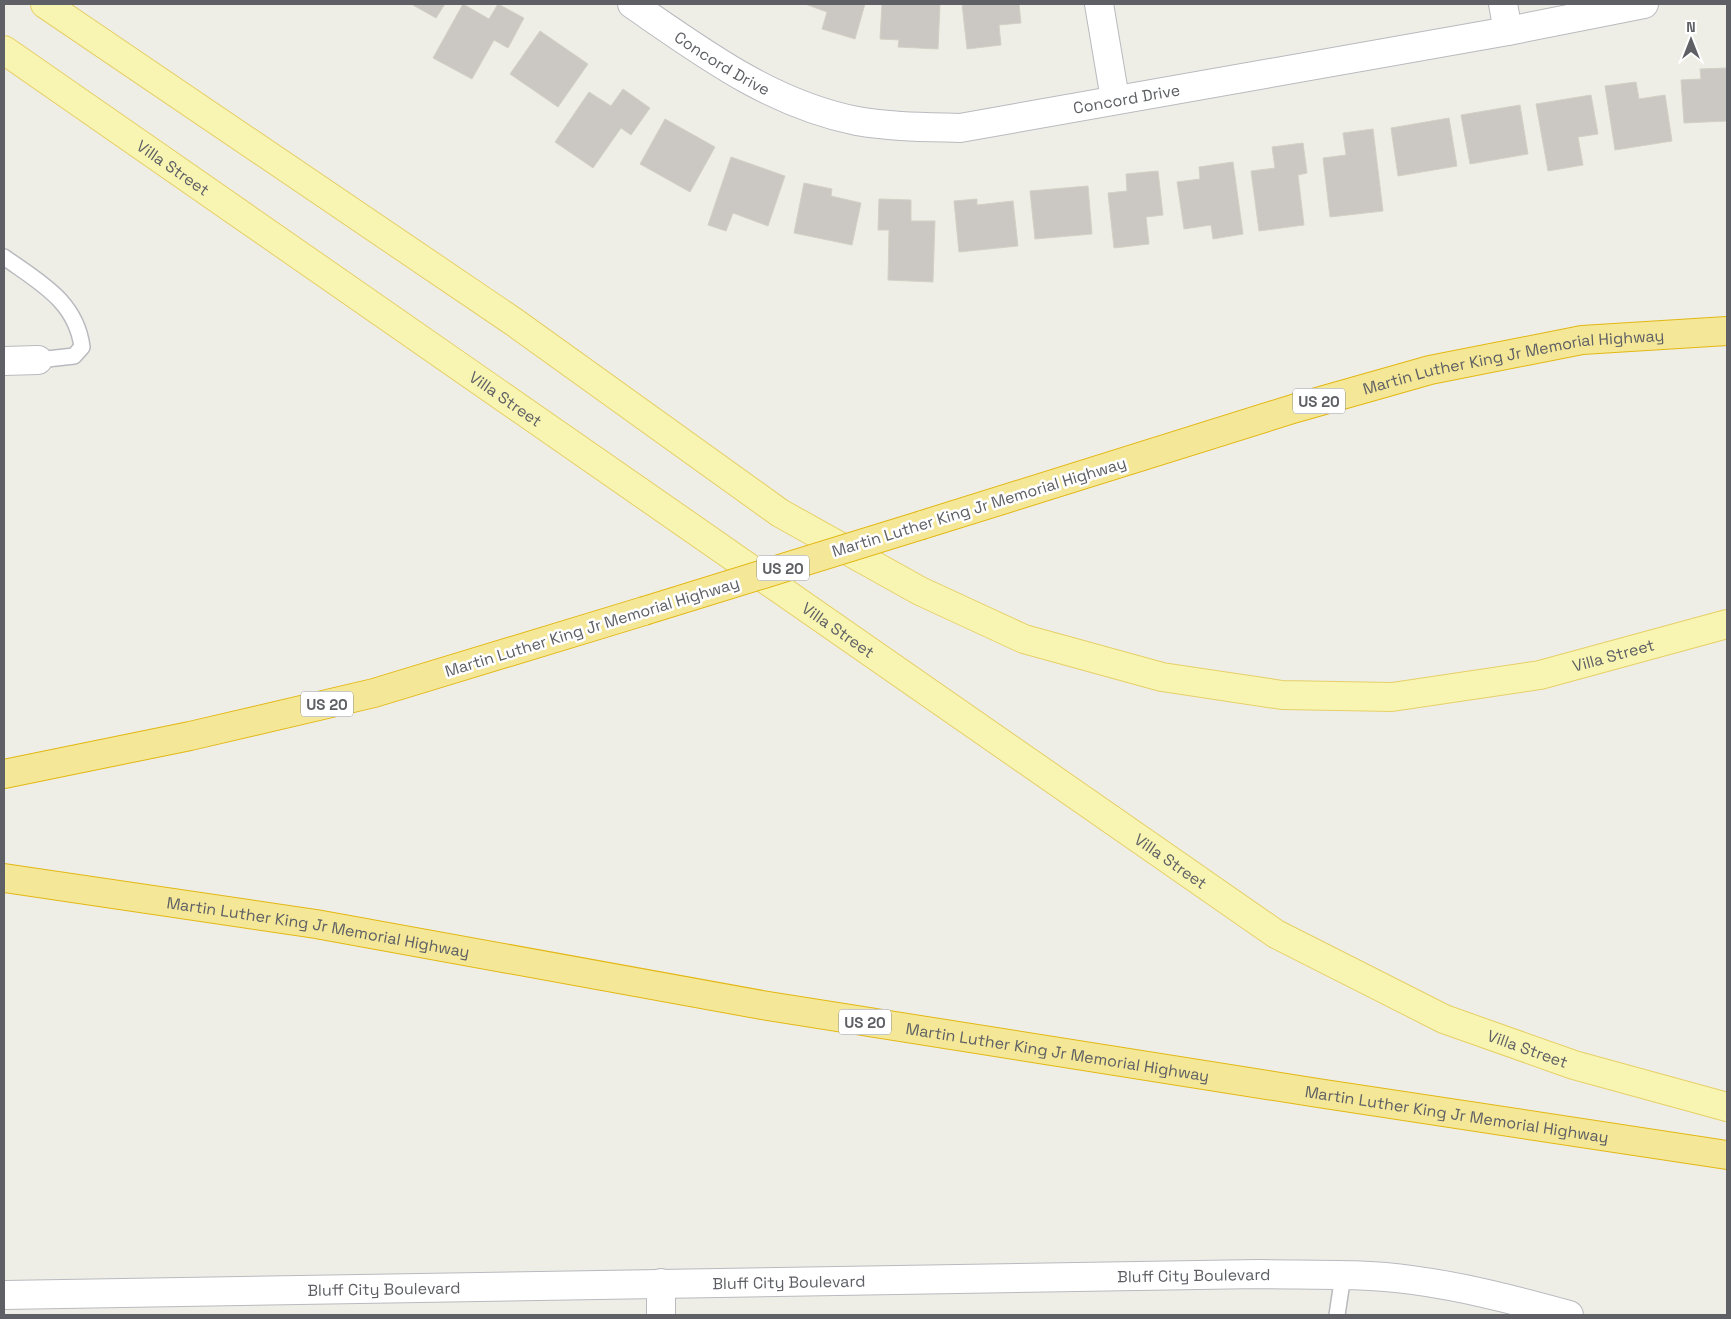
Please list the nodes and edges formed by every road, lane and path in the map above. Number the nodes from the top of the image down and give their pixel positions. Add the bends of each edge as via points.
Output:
1 (45, 4) edge
2 (632, 4) edge
3 (1098, 4) edge
4 (1503, 4) edge
5 (1644, 4) edge
6 (1508, 31) junction
7 (4, 50) edge
8 (1116, 99) junction
9 (4, 258) edge
10 (1727, 332) edge
11 (38, 360) joint
12 (4, 361) edge
13 (1727, 624) edge
14 (4, 774) edge
15 (4, 878) edge
16 (1727, 1107) edge
17 (1727, 1155) edge
18 (1343, 1275) junction
19 (661, 1283) junction
20 (4, 1295) edge
21 (661, 1315) edge
22 (1337, 1315) edge
23 (1569, 1315) edge

1 - 13 main road, Villa Street via 514,322 780,513 920,591 1024,639 1162,677 1282,695 1392,697 1540,675
2 - 8 street, Concord Drive via 718,63 763,89 810,108 858,121 960,128
3 - 8 street
4 - 6 street
5 - 6 street, Concord Drive
6 - 8 street, Concord Drive
7 - 16 main road, Villa Street via 1276,934 1444,1019 1574,1065
9 - 11 lane via 56,295 80,329 82,347 74,356
10 - 14 highway, Martin Luther King Jr Memorial Highway / US 20, bridge via 1582,340 1430,370 1296,408 374,693 190,736
11 - 12 street
15 - 17 highway, Martin Luther King Jr Memorial Highway / US 20 via 316,924 762,1005
18 - 19 street, Bluff City Boulevard
18 - 22 lane
18 - 23 street, Bluff City Boulevard via 1412,1279
19 - 20 street, Bluff City Boulevard
19 - 21 street

